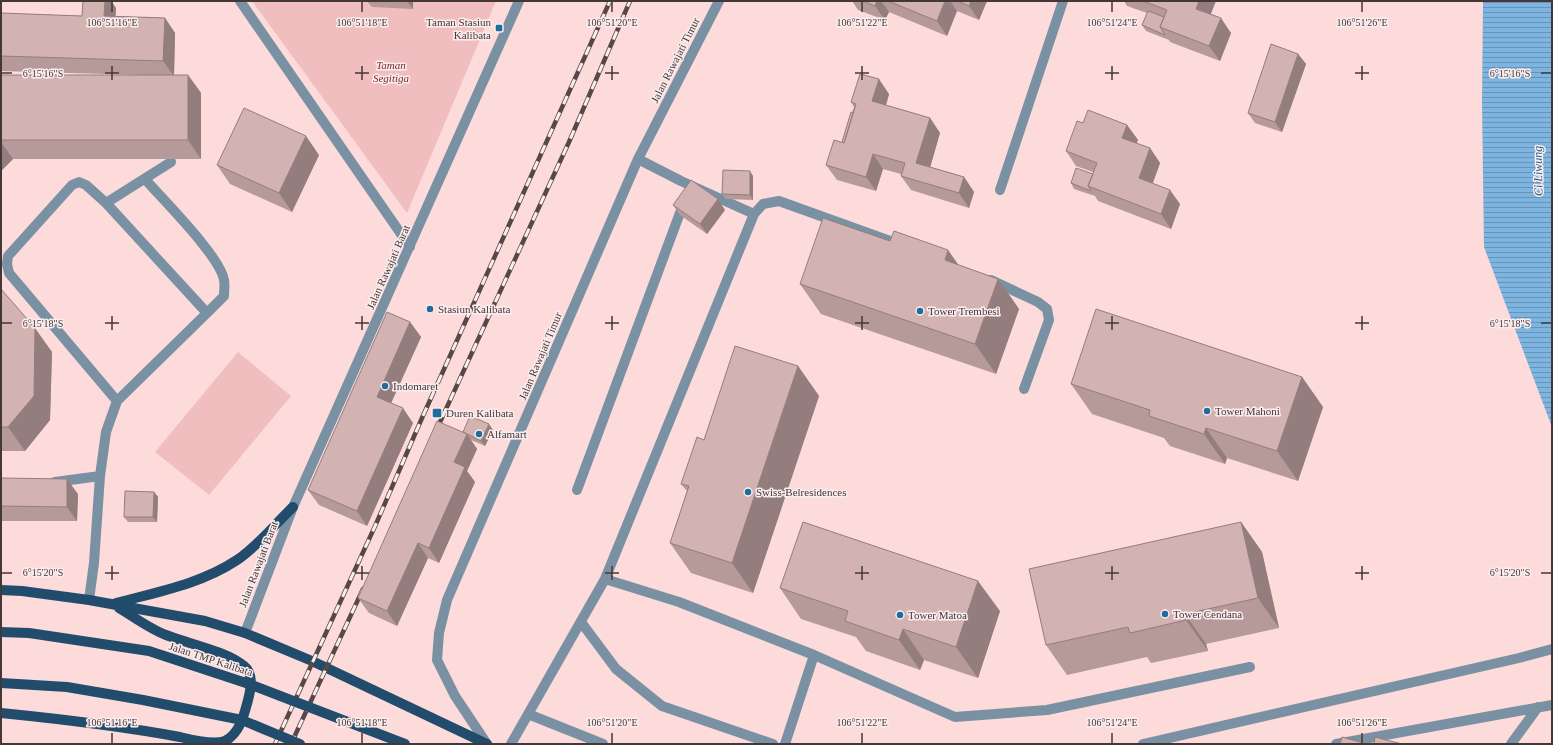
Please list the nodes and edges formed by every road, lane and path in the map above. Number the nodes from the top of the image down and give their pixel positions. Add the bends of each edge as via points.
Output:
1 (240, 1) edge
2 (519, 1) edge
3 (719, 1) edge
4 (1063, 1) edge
5 (638, 159) junction
6 (171, 162) edge
7 (145, 179) junction
8 (690, 186) junction
9 (1000, 190) dead end
10 (106, 203) junction
11 (754, 214) junction
12 (410, 247) junction
13 (914, 249) edge
14 (981, 275) edge
15 (207, 313) junction
16 (1024, 389) dead end
17 (118, 401) junction
18 (100, 476) junction
19 (42, 483) edge
20 (577, 490) dead end
21 (292, 507) junction
22 (605, 580) junction
23 (1, 590) edge
24 (89, 600) junction
25 (112, 604) junction
26 (581, 622) junction
27 (1, 632) edge
28 (245, 632) junction
29 (1552, 649) edge
30 (814, 655) junction
31 (1250, 667) dead end
32 (1, 684) edge
33 (1552, 705) edge
34 (1538, 707) junction
35 (1, 713) edge
36 (528, 714) junction
37 (300, 744) edge
38 (405, 744) edge
39 (487, 744) edge
40 (511, 744) edge
41 (603, 744) edge
42 (773, 744) edge
43 (785, 744) edge
44 (1143, 744) edge
45 (1336, 744) edge
46 (1512, 744) edge

1 - 12 street
2 - 12 street, Jalan Rawajati Barat
3 - 5 street, Jalan Rawajati Timur
4 - 9 street
5 - 8 street
5 - 39 street, Jalan Rawajati Timur via 447,600 436,660 454,696
6 - 7 street
7 - 10 street
7 - 15 street via 220,267 225,281 224,296
8 - 11 street
8 - 20 street
10 - 15 street
10 - 17 street via 86,185 79,182 72,185 8,256 7,264 9,273
11 - 13 street via 763,204 779,201
11 - 22 street
12 - 21 street, Jalan Rawajati Barat
14 - 16 street via 1038,302 1047,309 1049,320
15 - 17 street
17 - 18 street via 106,432
18 - 19 street
18 - 24 street
21 - 25 main road via 253,547 217,571 188,584
21 - 28 street, Jalan Rawajati Barat
22 - 26 street
22 - 30 street via 679,602
23 - 24 main road
24 - 25 main road
25 - 28 main road via 205,621
25 - 35 main road via 164,634 224,655 248,669 250,694 236,732 224,741 207,742 81,722
26 - 36 street
26 - 42 street via 616,668 662,706
27 - 38 main road, Jalan TMP Kalibata, bridge via 29,633 149,651 249,684
28 - 39 main road via 320,664
29 - 44 street
30 - 31 street via 956,717 1047,710
30 - 43 street
32 - 37 main road, bridge via 67,687 143,700 242,720
33 - 34 street
34 - 45 street
34 - 46 street
36 - 40 street
36 - 41 street

